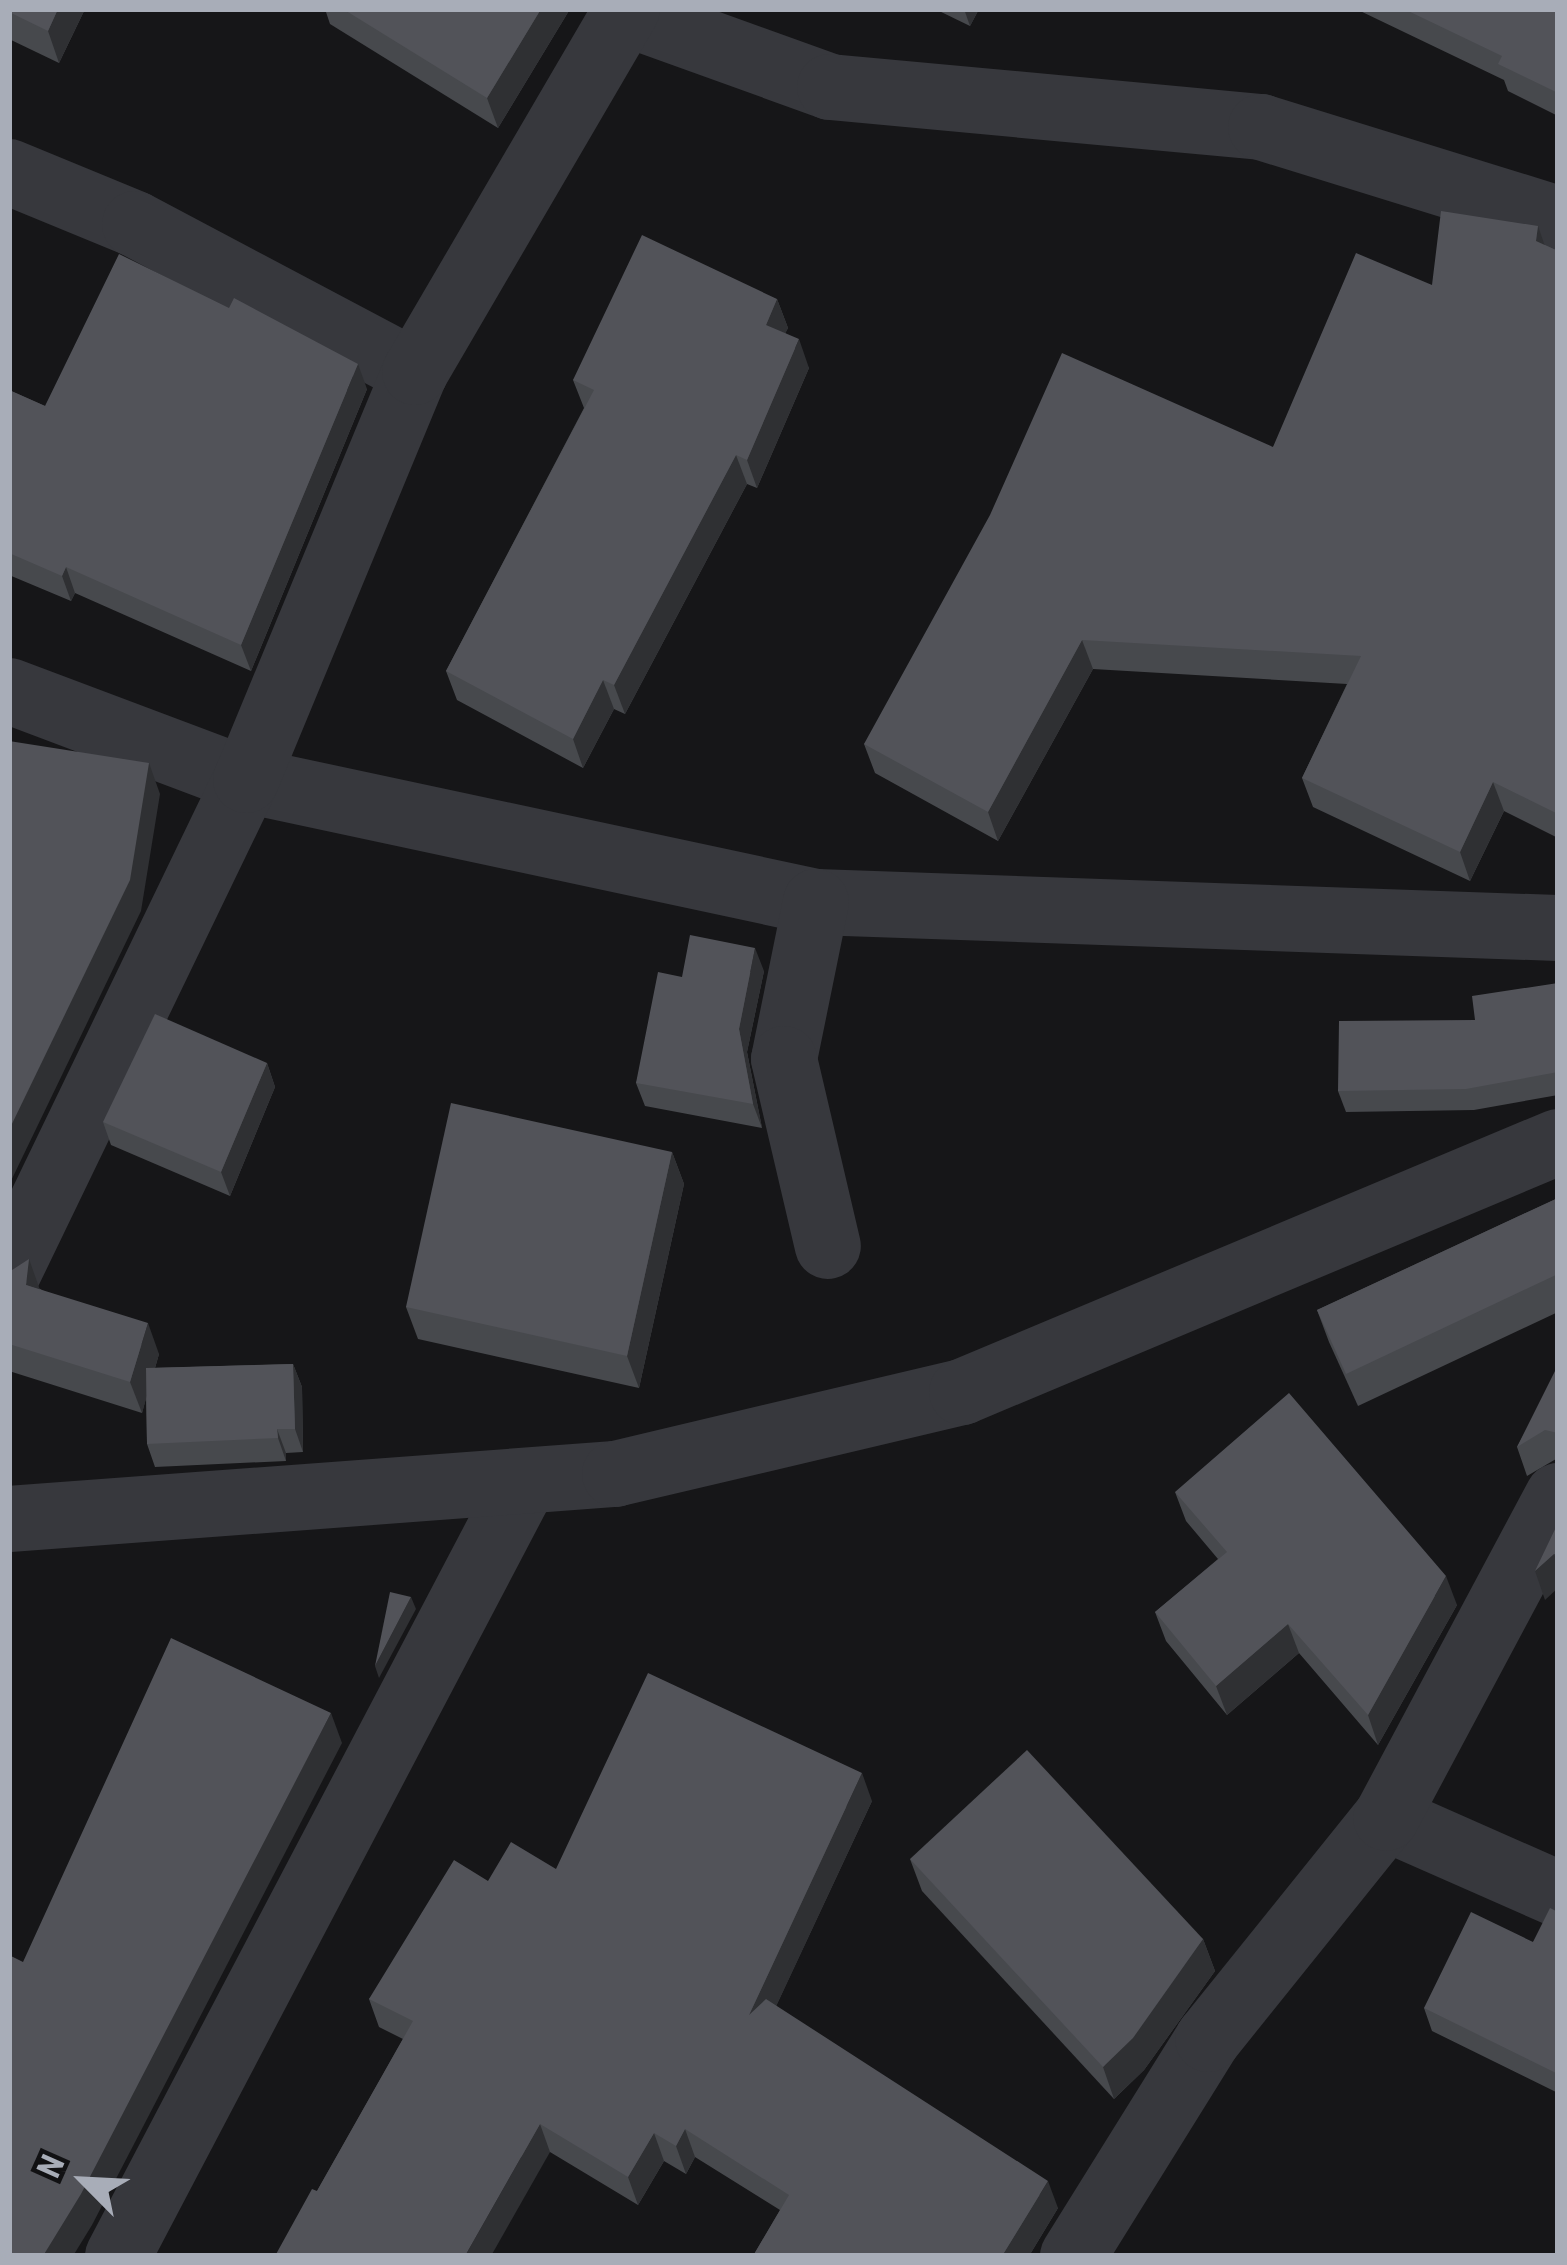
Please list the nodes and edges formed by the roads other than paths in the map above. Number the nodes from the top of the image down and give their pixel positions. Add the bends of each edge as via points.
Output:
1 (626, 11) edge
2 (9, 172) edge
3 (1558, 219) edge
4 (415, 372) junction
5 (9, 691) edge
6 (246, 780) junction
7 (816, 902) junction
8 (1558, 928) edge
9 (1558, 1142) edge
10 (828, 1246) dead end
11 (9, 1271) edge
12 (525, 1480) junction
13 (1558, 1496) edge
14 (9, 1519) edge
15 (1386, 1818) junction
16 (1558, 1894) edge
17 (118, 2256) edge
18 (1073, 2256) edge

1 - 3 street via 830,87 1261,127
1 - 4 street
2 - 4 street via 135,224
4 - 6 street
5 - 6 street
6 - 7 street
6 - 11 street
7 - 8 street
7 - 10 street via 784,1059
9 - 12 street via 962,1392 615,1474
12 - 14 street
12 - 17 street
13 - 15 street
15 - 16 street
15 - 18 street via 1208,2039

